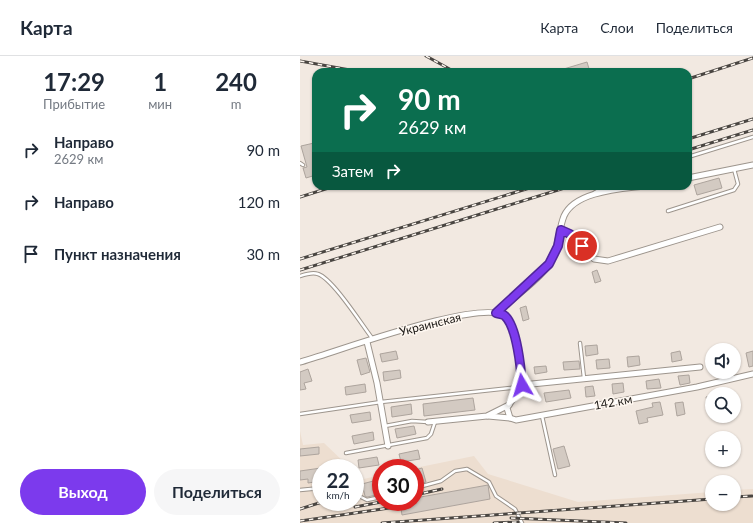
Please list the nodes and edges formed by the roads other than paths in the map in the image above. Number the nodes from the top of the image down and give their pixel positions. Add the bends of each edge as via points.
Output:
1 (753, 137) edge
2 (692, 156) edge
3 (753, 165) edge
4 (734, 170) junction
5 (692, 177) edge
6 (598, 190) edge
7 (615, 190) edge
8 (587, 197) junction
9 (668, 211) dead end
10 (720, 227) dead end
11 (561, 230) junction
12 (300, 276) edge
13 (496, 313) junction
14 (373, 340) junction
15 (367, 342) junction
16 (580, 343) dead end
17 (300, 362) edge
18 (700, 367) dead end
19 (753, 374) edge
20 (584, 378) junction
21 (522, 386) junction
22 (381, 402) junction
23 (509, 405) junction
24 (300, 414) edge
25 (542, 415) junction
26 (487, 416) junction
27 (510, 418) junction
28 (428, 422) joint
29 (435, 422) junction
30 (385, 426) junction
31 (388, 446) junction
32 (346, 453) dead end
33 (555, 475) dead end
34 (424, 486) edge
35 (312, 489) edge
36 (300, 490) edge
37 (522, 523) edge

1 - 2 lane
3 - 4 street
4 - 5 street
4 - 9 lane via 738,184 734,190
6 - 8 lane
7 - 8 street
8 - 11 street via 576,202 568,210
10 - 11 street via 608,261 594,259 574,236
11 - 13 street via 558,246 549,264
12 - 14 lane via 321,274
13 - 14 street, Украинская via 445,318
13 - 21 street via 506,317 511,326 519,351
14 - 15 street, Украинская
15 - 17 street, Украинская
15 - 22 street
16 - 20 lane
18 - 20 street
19 - 25 street, 142 км via 697,388
20 - 21 street
21 - 22 lane
21 - 23 street
22 - 24 lane
22 - 30 street
23 - 26 street
23 - 27 street via 507,408
25 - 27 street, 142 км via 516,420
25 - 33 lane
26 - 27 street, 142 км
26 - 29 street
28 - 29 street
28 - 30 lane via 412,421
29 - 31 lane via 427,438
30 - 31 street
31 - 32 lane
34 - 37 lane via 441,481 455,471 467,469 489,482 496,496 515,510
35 - 36 lane

